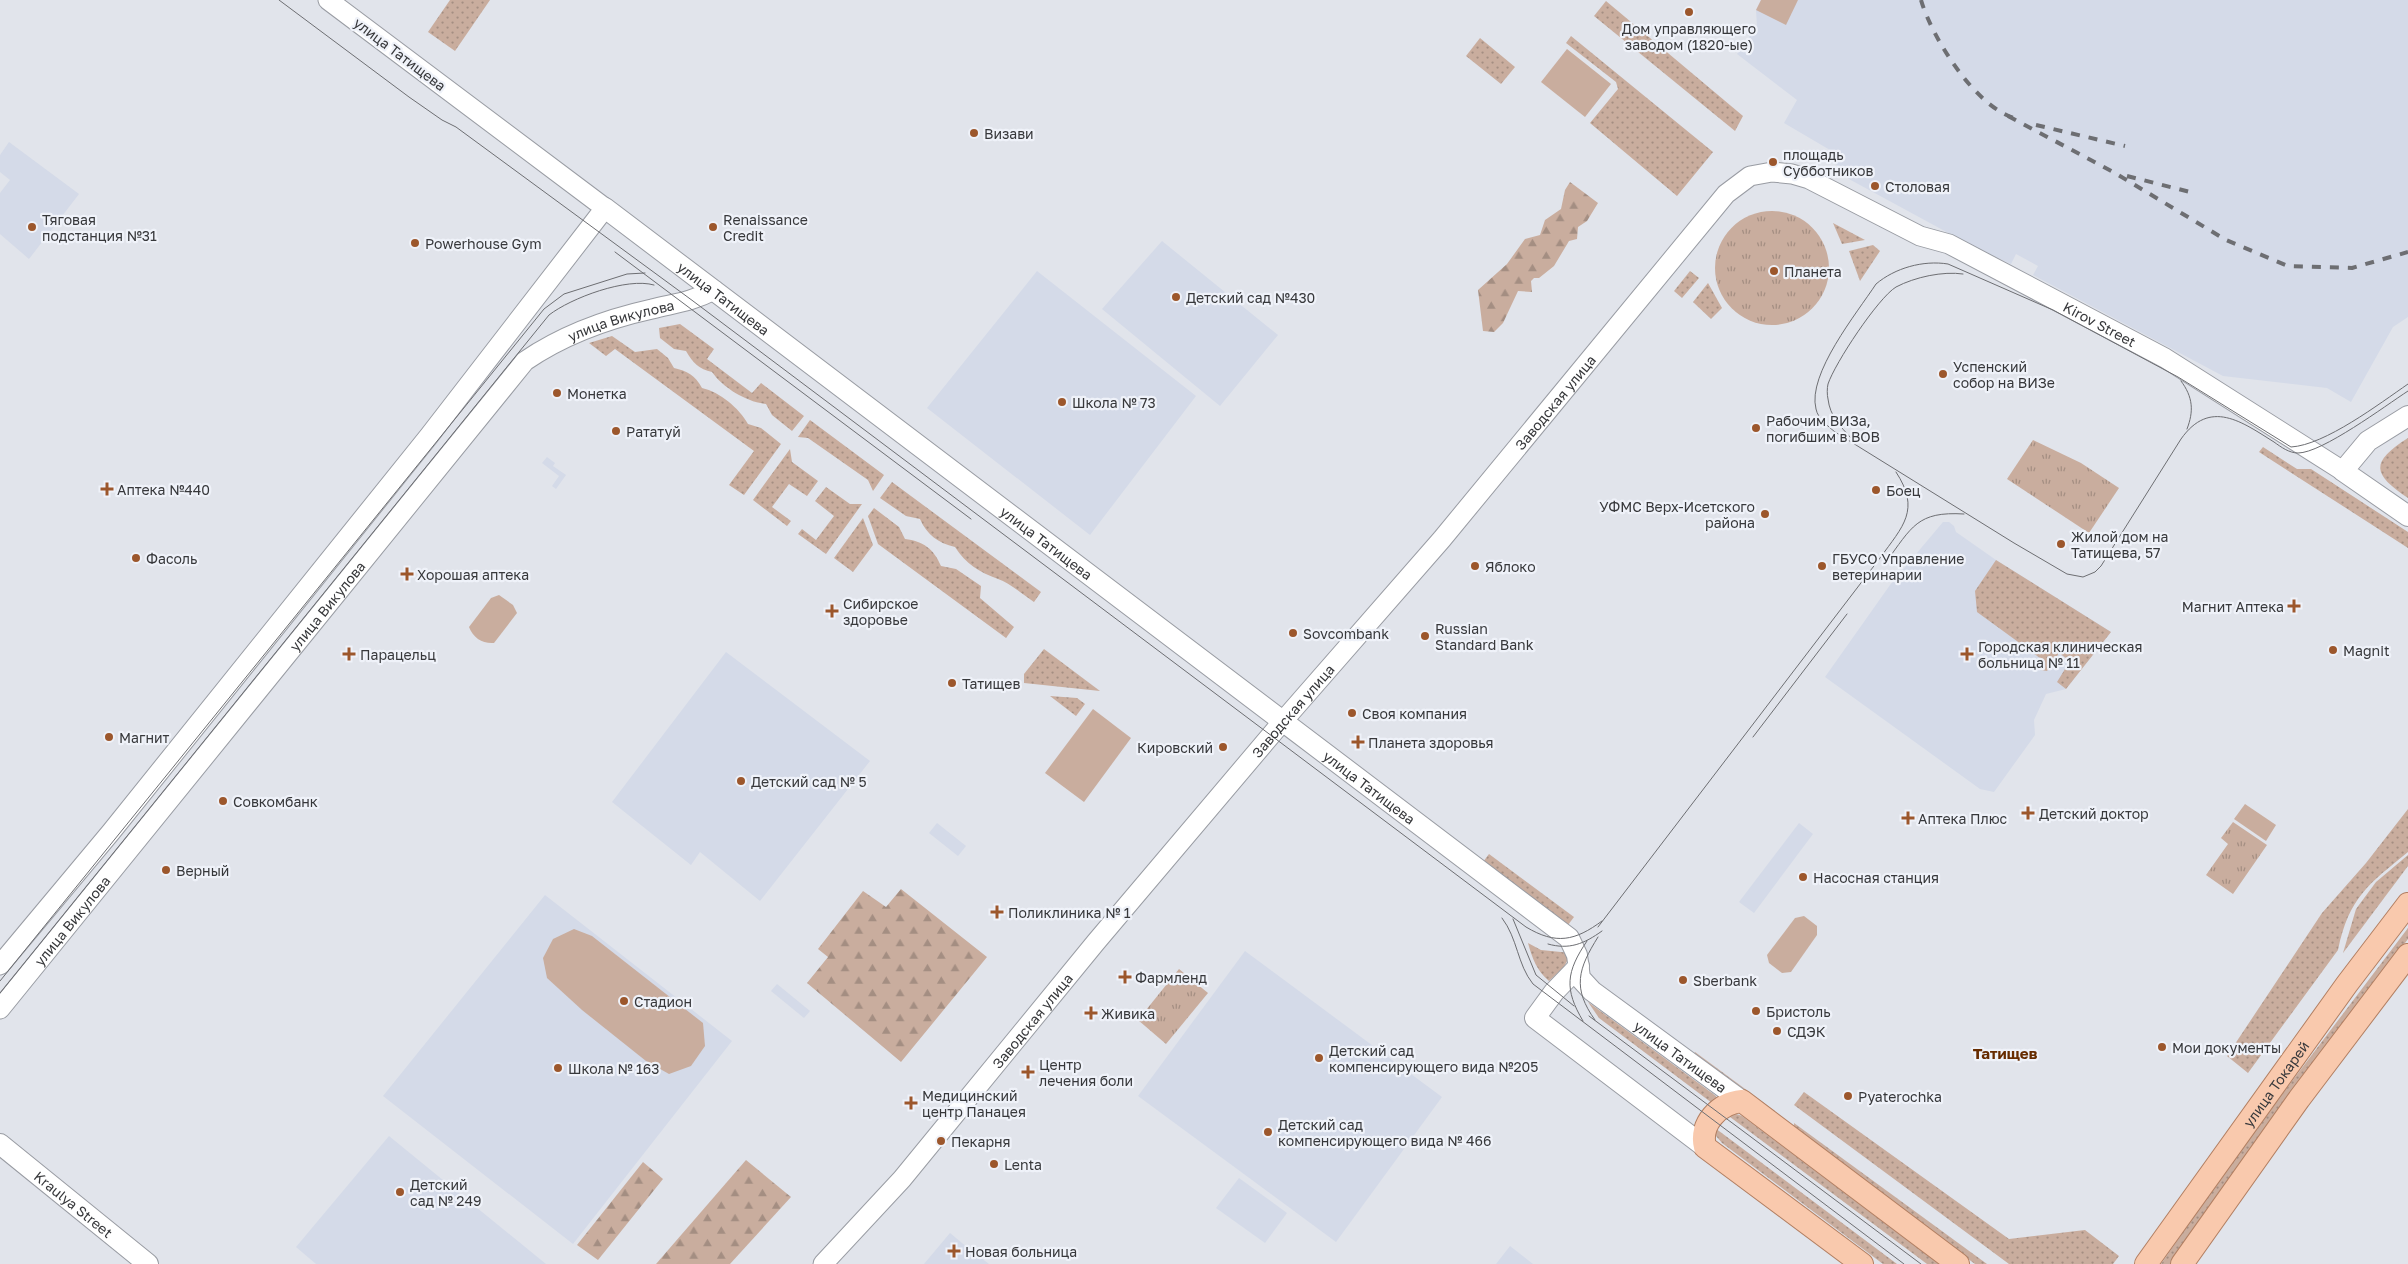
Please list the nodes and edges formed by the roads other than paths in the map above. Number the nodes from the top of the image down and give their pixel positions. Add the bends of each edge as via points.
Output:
1 (328, 0) edge
2 (1772, 172) joint
3 (606, 208) junction
4 (714, 290) junction
5 (2408, 416) edge
6 (2344, 471) junction
7 (2408, 516) edge
8 (1283, 721) junction
9 (2408, 904) edge
10 (2408, 955) edge
11 (0, 965) edge
12 (1579, 966) junction
13 (0, 1009) edge
14 (1742, 1101) junction
15 (0, 1144) edge
16 (1705, 1147) junction
17 (148, 1264) edge
18 (823, 1264) edge
19 (1862, 1264) edge
20 (1958, 1264) edge
21 (2146, 1264) edge
22 (2182, 1264) edge

1 - 3 street, улица Татищева
2 - 6 street, Kirov Street via 1808,178 1920,236 1949,244 2165,358
2 - 8 street, Заводская улица via 1750,176 1726,194 1474,502
3 - 4 main road, улица Татищева
3 - 11 street, улица Викулова via 392,482 117,825
4 - 8 main road, улица Татищева
4 - 13 street, улица Викулова via 693,301 652,309 568,336 525,361
5 - 6 main road via 2368,441
6 - 7 main road, Kirov Street
8 - 12 main road, улица Татищева via 1569,938
8 - 18 street, Заводская улица via 902,1179
9 - 21 main road, улица Токарей
10 - 22 main road, улица Токарей via 2299,1099
12 - 14 main road, улица Татищева via 1580,978 1592,991
12 - 16 main road via 1554,992 1536,1018
14 - 16 main road, улица Татищева via 1730,1102 1716,1111 1703,1138
14 - 20 main road, улица Татищева
15 - 17 main road, Kraulya Street
16 - 19 main road

